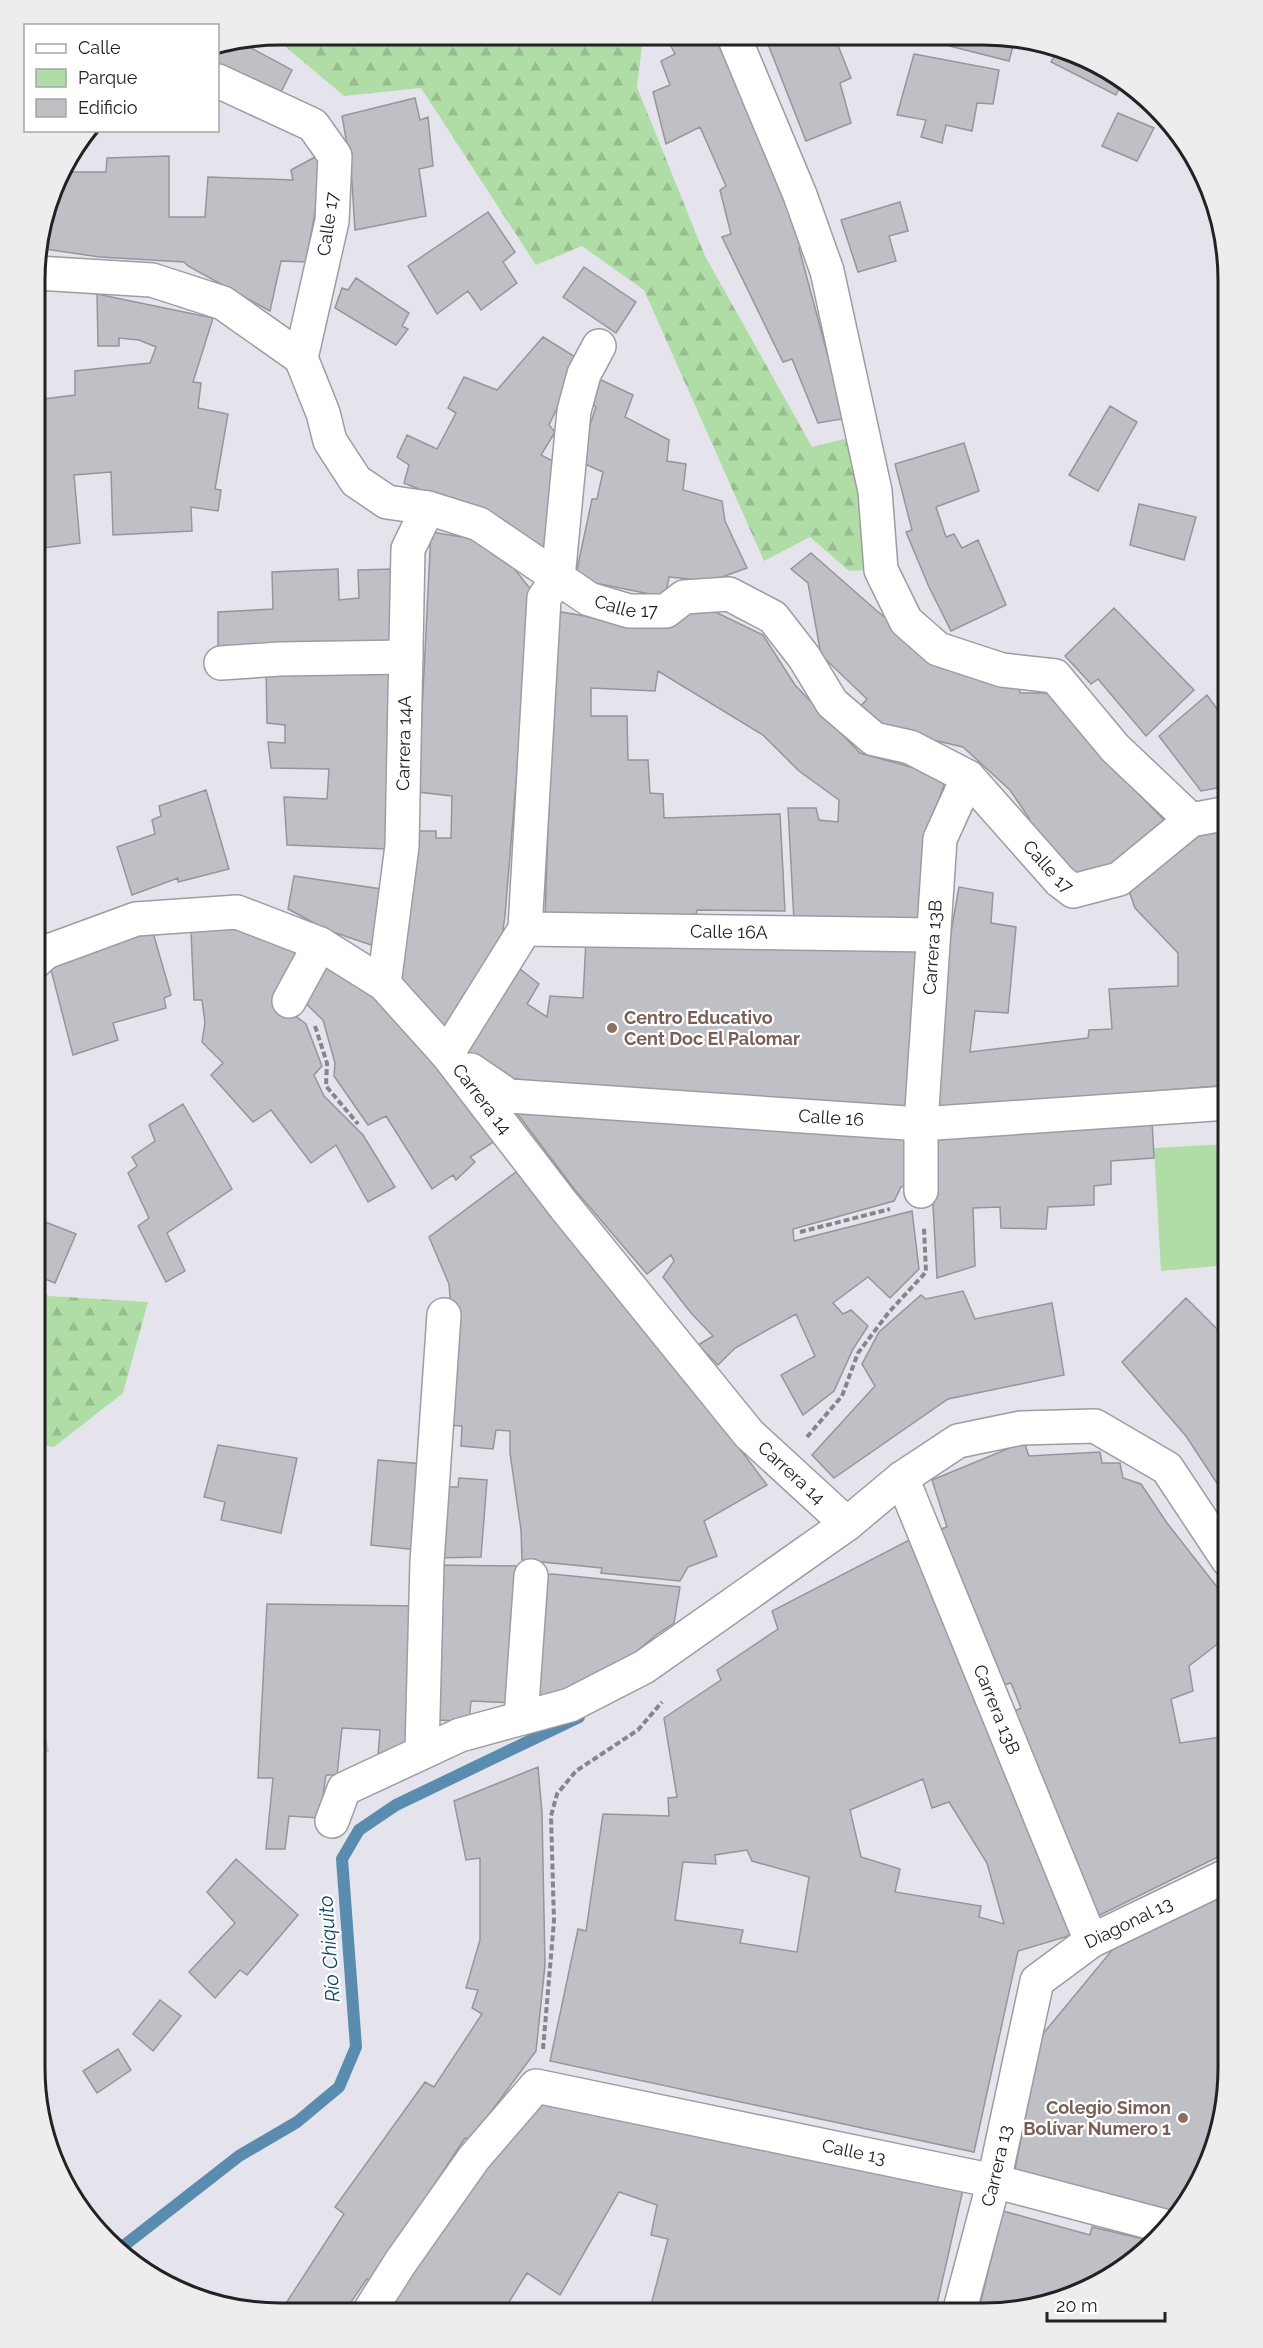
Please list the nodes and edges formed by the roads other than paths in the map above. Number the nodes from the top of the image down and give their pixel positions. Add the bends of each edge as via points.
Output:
1 (738, 45) edge
2 (219, 81) edge
3 (45, 274) edge
4 (599, 346) dead end
5 (301, 358) junction
6 (428, 508) junction
7 (558, 578) junction
8 (406, 657) junction
9 (221, 663) dead end
10 (968, 777) junction
11 (1218, 815) edge
12 (1191, 820) junction
13 (525, 929) junction
14 (933, 935) junction
15 (320, 944) junction
16 (45, 953) edge
17 (384, 984) junction
18 (290, 1000) road end
19 (447, 1054) junction
20 (1218, 1103) edge
21 (921, 1124) junction
22 (921, 1191) road end
23 (444, 1315) dead end
24 (902, 1479) junction
25 (847, 1524) junction
26 (1218, 1545) edge
27 (531, 1576) dead end
28 (521, 1718) junction
29 (422, 1751) junction
30 (332, 1821) dead end
31 (1218, 1880) edge
32 (1091, 1941) junction
33 (1037, 1981) joint
34 (994, 2181) junction
35 (1159, 2224) edge
36 (375, 2303) edge
37 (962, 2303) edge

1 - 12 street via 827,271 875,491 881,570 906,621 938,649 1002,670 1055,676 1115,748
2 - 5 street, Calle 17 via 313,125 334,156 332,221
3 - 5 street via 152,280 223,303
4 - 7 street via 584,374 574,411
5 - 6 street, Calle 17 via 330,441 356,481 387,501
6 - 7 street, Calle 17 via 479,524
6 - 8 street, Carrera 14A via 408,549
7 - 10 street, Calle 17 via 589,599 629,611 666,611 684,597 729,594 773,617 832,703 874,739 910,747
7 - 13 street, Carrera 14 via 544,598
8 - 9 street
8 - 17 street, Carrera 14A via 402,846
10 - 12 street, Calle 17 via 1073,891 1119,879
10 - 14 street, Carrera 13B via 940,839
11 - 12 street, Calle 17
13 - 14 street, Calle 16A
13 - 19 street, Carrera 14
14 - 21 street, Carrera 13B
15 - 16 street via 237,912 135,919
15 - 17 street
15 - 18 street
17 - 19 street
19 - 21 street, Calle 16 via 509,1096
19 - 25 street, Carrera 14 via 749,1434
20 - 21 street, Calle 16
21 - 22 street, Carrera 13B
23 - 29 street via 427,1562
24 - 25 street
24 - 26 street via 958,1441 1022,1428 1095,1426 1167,1468
24 - 32 street, Carrera 13B
25 - 28 street via 644,1667 570,1705
27 - 28 street
28 - 29 street
29 - 30 street via 344,1789
31 - 32 street, Diagonal 13
32 - 33 street, Diagonal 13
33 - 34 street, Carrera 13
34 - 35 street, Calle 13
34 - 36 street, Calle 13 via 536,2086 474,2158
34 - 37 street, Carrera 13

